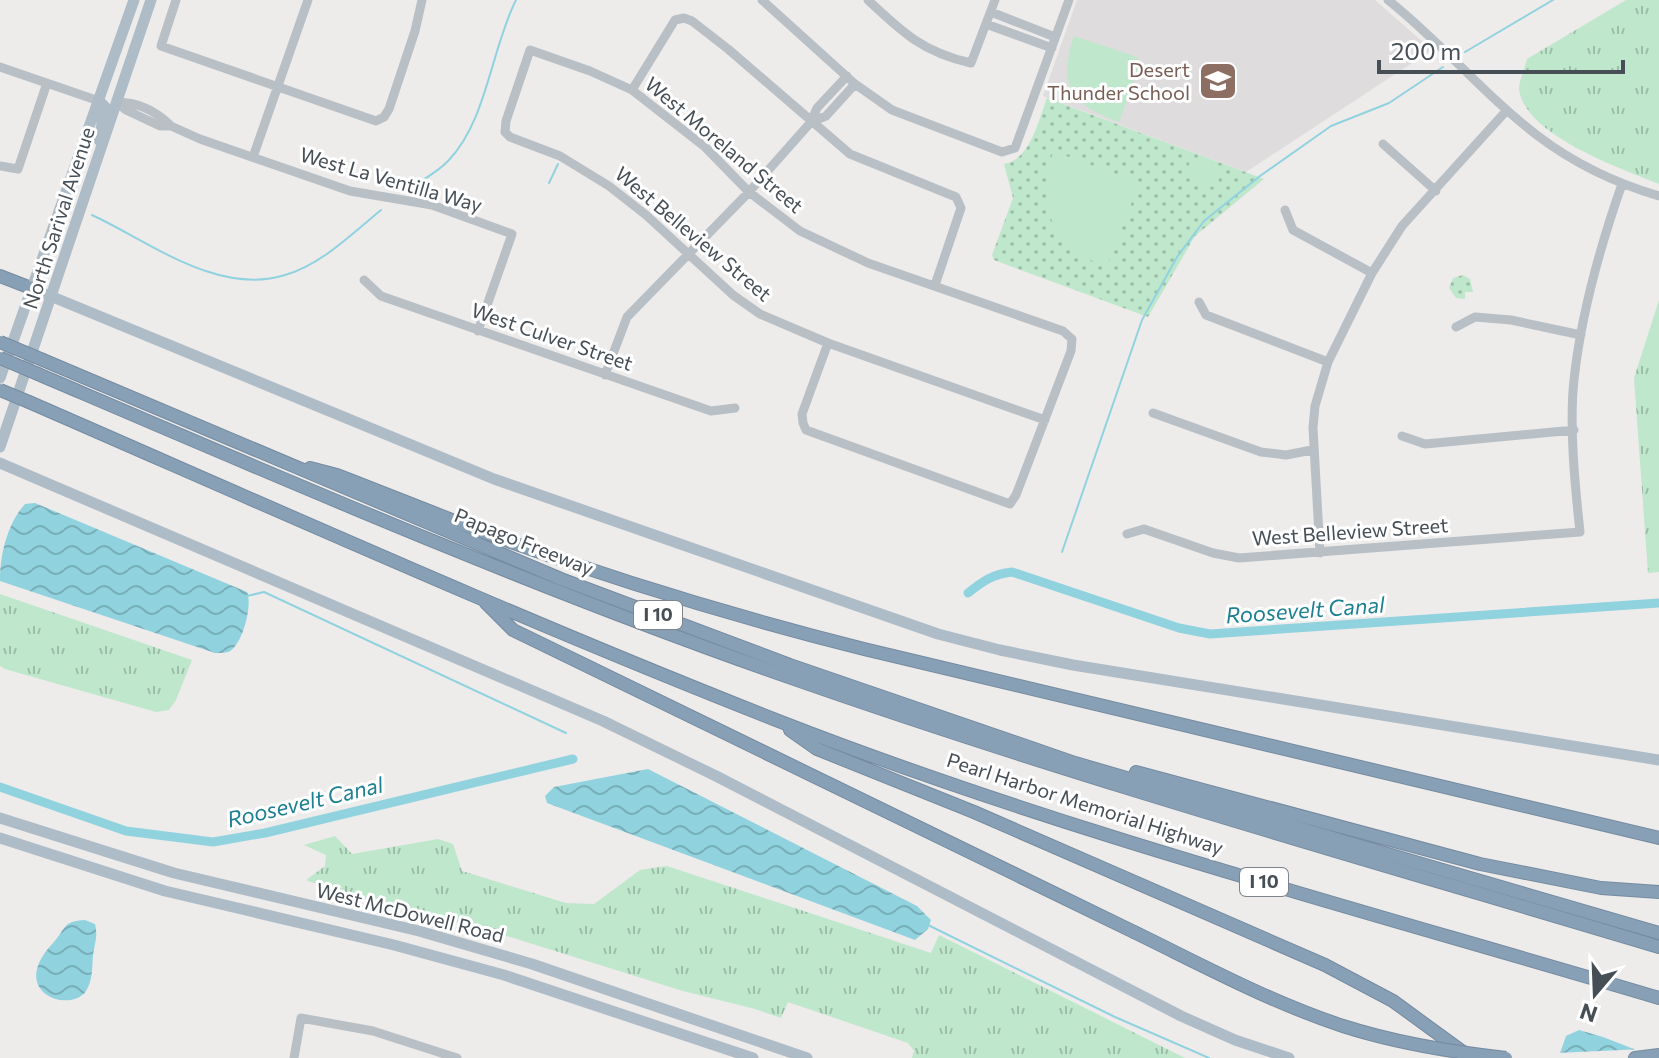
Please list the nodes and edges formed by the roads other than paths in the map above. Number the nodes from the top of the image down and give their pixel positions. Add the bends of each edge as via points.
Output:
1 (151, 0) edge
2 (176, 0) edge
3 (308, 0) edge
4 (422, 0) edge
5 (762, 0) edge
6 (868, 0) edge
7 (995, 0) edge
8 (1069, 0) edge
9 (1388, 0) edge
10 (133, 2) edge
11 (991, 12) junction
12 (986, 24) junction
13 (1055, 37) junction
14 (1052, 48) junction
15 (0, 67) edge
16 (847, 76) junction
17 (47, 83) junction
18 (855, 84) junction
19 (279, 87) junction
20 (632, 90) junction
21 (99, 101) junction
22 (116, 102) junction
23 (1507, 110) junction
24 (811, 122) junction
25 (505, 132) joint
26 (1383, 144) dead end
27 (100, 153) junction
28 (253, 157) junction
29 (0, 166) edge
30 (1622, 184) junction
31 (1436, 191) junction
32 (749, 192) junction
33 (1659, 196) edge
34 (1285, 210) dead end
35 (689, 254) junction
36 (1372, 273) junction
37 (0, 276) edge
38 (364, 280) dead end
39 (935, 285) junction
40 (31, 288) junction
41 (53, 296) junction
42 (1199, 302) dead end
43 (1456, 327) dead end
44 (478, 331) junction
45 (1581, 335) junction
46 (0, 342) edge
47 (828, 343) junction
48 (0, 358) edge
49 (1328, 362) junction
50 (605, 375) junction
51 (0, 378) edge
52 (0, 390) edge
53 (735, 408) dead end
54 (1153, 413) dead end
55 (1045, 420) junction
56 (1574, 430) junction
57 (1402, 436) dead end
58 (0, 447) edge
59 (1312, 450) junction
60 (279, 462) junction
61 (0, 463) edge
62 (1127, 534) dead end
63 (1320, 553) junction
64 (481, 598) junction
65 (778, 721) junction
66 (1043, 752) junction
67 (1659, 760) edge
68 (0, 818) edge
69 (0, 838) edge
70 (1659, 838) edge
71 (1659, 892) edge
72 (1659, 933) edge
73 (1659, 947) edge
74 (1659, 998) edge
75 (778, 1053) edge
76 (1659, 1055) edge
77 (294, 1058) edge
78 (457, 1058) edge
79 (753, 1058) edge
80 (807, 1058) edge
81 (1289, 1058) edge
82 (1471, 1058) edge
83 (1506, 1058) edge
84 (1635, 1058) edge

1 - 22 main road, North Sarival Avenue
2 - 19 street via 161,46
3 - 19 street
4 - 19 street via 384,117 376,121
5 - 16 street
6 - 12 street via 909,38 971,63
7 - 11 street
8 - 13 street
9 - 23 street
10 - 21 main road, North Sarival Avenue
10 - 22 main road via 127,41 111,86
11 - 12 street
11 - 13 street
12 - 14 street
13 - 14 street
14 - 18 street via 1015,148 1007,152 909,119
15 - 17 street
16 - 18 street
16 - 24 street
17 - 21 street
17 - 29 street via 18,169
18 - 24 street via 826,116
19 - 28 street
20 - 24 street via 675,20 684,18
20 - 25 street, West Moreland Street via 530,50
20 - 32 street, West Moreland Street via 705,147
21 - 27 main road via 105,107
21 - 40 main road, North Sarival Avenue
22 - 27 main road, North Sarival Avenue
22 - 28 street, West La Ventilla Way via 160,126
23 - 30 street via 1569,157
23 - 31 street
24 - 32 street
24 - 39 street via 850,154 956,197 961,208
25 - 35 street, West Belleview Street via 586,170
26 - 31 street
27 - 41 main road, North Sarival Avenue
28 - 44 street, West La Ventilla Way via 350,191 432,205 512,234
30 - 33 street
30 - 45 street
31 - 36 street via 1402,226
32 - 35 street
32 - 39 street, West Moreland Street via 800,231 868,263
34 - 36 street via 1293,230
35 - 47 street, West Belleview Street via 760,314
35 - 50 street via 627,317
36 - 49 street
37 - 40 highway
38 - 44 street, West Culver Street via 381,296
39 - 55 street, West Moreland Street via 1063,331 1072,339
40 - 41 main road
40 - 51 main road, North Sarival Avenue
41 - 58 main road, North Sarival Avenue
41 - 67 main road via 480,473 890,618 1000,650
42 - 49 street via 1206,315
43 - 45 street via 1475,317
44 - 50 street, West Culver Street
45 - 56 street via 1573,383
46 - 60 highway, Papago Freeway / I 10, bridge
47 - 55 street, West Belleview Street
47 - 55 street via 802,414 806,430 1010,504
48 - 73 highway, bridge via 415,535 795,679 1113,785
49 - 59 street via 1315,406
50 - 53 street, West Culver Street via 711,411
52 - 64 highway, I 10, bridge
54 - 59 street via 1261,452
56 - 57 street via 1425,444
56 - 63 street, West Belleview Street via 1580,532
59 - 63 street
60 - 66 highway, Papago Freeway / I 10 via 575,585
60 - 70 highway via 337,475 499,538 763,623
61 - 81 main road via 603,721 1181,1016
62 - 63 street, West Belleview Street via 1144,529 1226,557
64 - 65 highway, I 10
64 - 83 highway, bridge via 513,630 1278,1001 1344,1026 1433,1048
65 - 74 highway, Pearl Harbor Memorial Highway / I 10 via 1114,836
65 - 82 highway via 817,749 1336,970 1413,1014
66 - 71 highway via 1510,871 1601,888
66 - 72 highway, Pearl Harbor Memorial Highway / I 10
68 - 75 main road, West McDowell Road via 174,873 419,931 532,964
69 - 79 main road, West McDowell Road via 178,894 504,975
75 - 80 main road, West McDowell Road
76 - 84 highway
77 - 78 street via 301,1018 373,1031

